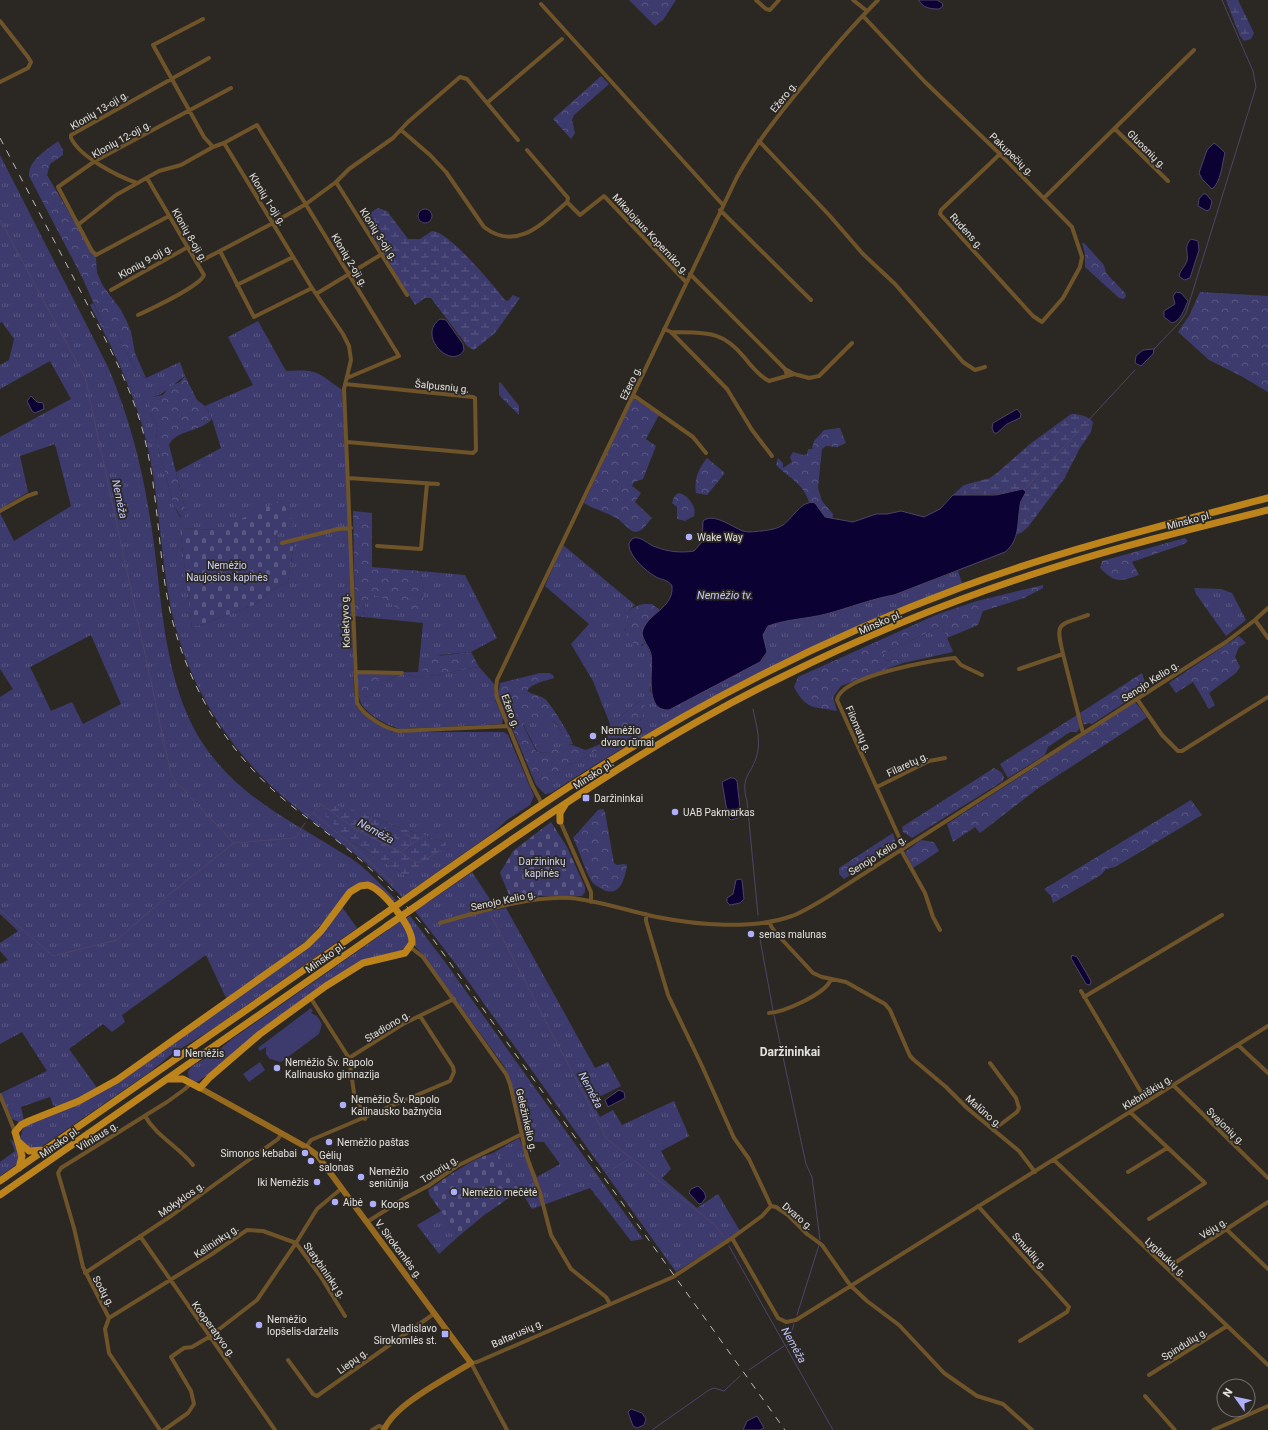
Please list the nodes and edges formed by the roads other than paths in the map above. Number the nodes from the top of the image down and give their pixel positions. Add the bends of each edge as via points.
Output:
1 (756, 0) edge
2 (780, 0) edge
3 (853, 0) edge
4 (878, 0) edge
5 (541, 4) dead end
6 (867, 11) junction
7 (862, 16) junction
8 (203, 19) dead end
9 (0, 21) edge
10 (562, 39) dead end
11 (1194, 50) dead end
12 (209, 58) dead end
13 (170, 79) junction
14 (0, 82) edge
15 (231, 88) dead end
16 (488, 102) junction
17 (188, 111) junction
18 (1115, 129) junction
19 (401, 130) junction
20 (518, 140) dead end
21 (758, 141) junction
22 (224, 143) junction
23 (213, 147) junction
24 (527, 150) dead end
25 (1000, 154) junction
26 (95, 161) junction
27 (147, 178) junction
28 (1168, 181) dead end
29 (336, 182) junction
30 (137, 183) junction
31 (1044, 198) junction
32 (567, 203) junction
33 (306, 204) junction
34 (723, 205) junction
35 (720, 210) junction
36 (169, 216) junction
37 (273, 223) junction
38 (79, 224) junction
39 (188, 247) junction
40 (220, 251) junction
41 (382, 254) junction
42 (294, 257) junction
43 (197, 263) junction
44 (348, 273) junction
45 (690, 274) junction
46 (686, 282) junction
47 (237, 285) junction
48 (312, 288) junction
49 (111, 290) dead end
50 (316, 294) junction
51 (407, 295) dead end
52 (811, 300) dead end
53 (138, 315) dead end
54 (1041, 321) joint
55 (664, 329) junction
56 (671, 332) junction
57 (852, 344) dead end
58 (986, 366) dead end
59 (785, 369) junction
60 (794, 374) junction
61 (788, 375) junction
62 (347, 378) junction
63 (345, 384) junction
64 (633, 395) junction
65 (347, 442) junction
66 (706, 453) dead end
67 (772, 456) dead end
68 (348, 478) junction
69 (427, 484) junction
70 (438, 484) dead end
71 (36, 493) dead end
72 (1268, 498) edge
73 (1268, 510) edge
74 (0, 511) edge
75 (351, 528) junction
76 (282, 543) dead end
77 (377, 546) dead end
78 (1268, 608) edge
79 (1088, 615) dead end
80 (1255, 620) junction
81 (1268, 638) edge
82 (1063, 654) junction
83 (1019, 669) dead end
84 (355, 672) junction
85 (402, 673) dead end
86 (982, 675) dead end
87 (1268, 697) edge
88 (1137, 699) junction
89 (508, 726) junction
90 (1083, 733) junction
91 (945, 758) dead end
92 (876, 787) junction
93 (566, 803) junction
94 (542, 804) junction
95 (543, 817) junction
96 (560, 821) junction
97 (903, 849) junction
98 (591, 902) junction
99 (646, 914) junction
100 (1222, 915) dead end
101 (440, 922) dead end
102 (770, 922) junction
103 (940, 930) dead end
104 (410, 947) junction
105 (830, 979) junction
106 (1081, 991) dead end
107 (310, 997) junction
108 (1084, 997) junction
109 (454, 999) junction
110 (769, 1013) dead end
111 (420, 1016) junction
112 (1268, 1026) edge
113 (1238, 1045) junction
114 (349, 1058) junction
115 (191, 1062) junction
116 (990, 1063) dead end
117 (1268, 1073) edge
118 (167, 1079) junction
119 (190, 1082) junction
120 (1174, 1085) junction
121 (200, 1088) junction
122 (0, 1095) edge
123 (1147, 1102) junction
124 (1130, 1112) junction
125 (145, 1116) junction
126 (366, 1119) junction
127 (993, 1130) junction
128 (15, 1132) junction
129 (282, 1133) junction
130 (522, 1134) junction
131 (18, 1141) junction
132 (306, 1147) junction
133 (1167, 1148) junction
134 (45, 1150) junction
135 (1054, 1160) junction
136 (193, 1165) dead end
137 (19, 1168) junction
138 (59, 1170) joint
139 (1035, 1172) junction
140 (1128, 1172) dead end
141 (1268, 1178) edge
142 (0, 1181) edge
143 (342, 1188) junction
144 (0, 1195) edge
145 (1268, 1202) edge
146 (771, 1206) junction
147 (978, 1206) junction
148 (1149, 1219) dead end
149 (367, 1222) junction
150 (1226, 1229) junction
151 (140, 1236) junction
152 (732, 1238) junction
153 (296, 1243) junction
154 (1167, 1268) junction
155 (1268, 1269) edge
156 (85, 1273) junction
157 (170, 1281) junction
158 (850, 1285) junction
159 (610, 1304) junction
160 (435, 1314) junction
161 (345, 1316) dead end
162 (109, 1318) junction
163 (1227, 1326) junction
164 (209, 1336) junction
165 (1020, 1341) dead end
166 (288, 1360) dead end
167 (471, 1363) junction
168 (1268, 1365) edge
169 (1149, 1375) dead end
170 (1145, 1396) dead end
171 (1268, 1406) edge
172 (384, 1429) edge
173 (160, 1430) edge
174 (164, 1430) edge
175 (275, 1430) edge
176 (372, 1430) edge
177 (507, 1430) edge
178 (1032, 1430) edge
179 (1175, 1430) edge
180 (1213, 1430) edge

1 - 2 street via 770,10
3 - 6 street
4 - 6 street, Ežero g.
5 - 34 street
6 - 7 street, Ežero g.
7 - 21 street, Ežero g.
7 - 25 street, Pakupečių g. via 925,82
8 - 13 street via 153,45
9 - 14 street via 30,62 28,68
10 - 16 street
11 - 18 street
12 - 13 street, Klonių 13-oji g.
13 - 17 street
13 - 26 street, Klonių 13-oji g. via 71,135 74,145
15 - 17 street, Klonių 12-oji g.
16 - 19 street via 467,78 460,77
16 - 20 street
17 - 23 street
17 - 26 street, Klonių 12-oji g.
18 - 28 street, Gluosnių g.
18 - 31 street
19 - 29 street via 349,168
19 - 32 street via 446,172 484,227 497,235 509,238 527,233 543,224
21 - 34 street, Ežero g.
21 - 58 street via 863,254 895,284 962,362 975,370
22 - 23 street
22 - 33 street, Klonių 2-oji g. via 257,125
22 - 37 street, Klonių 1-oji g.
23 - 27 street
24 - 32 street via 568,198
25 - 31 street, Pakupečių g.
25 - 54 street, Rudens g. via 941,210 940,214 1033,316
26 - 30 street, Klonių 13-oji g.
26 - 38 street, Klonių 12-oji g. via 58,187
27 - 30 street
27 - 36 street, Klonių 8-oji g.
29 - 33 street
29 - 41 street, Klonių 3-oji g.
30 - 38 street via 116,195
31 - 54 street, Pakupečių g. via 1072,227 1082,257 1067,293
32 - 46 street, Mikalojaus Koperniko g. via 580,215 604,196
33 - 37 street
33 - 44 street, Klonių 2-oji g.
34 - 35 street, Ežero g.
35 - 45 street, Ežero g.
35 - 52 street
36 - 38 street via 99,255 94,254
36 - 39 street, Klonių 8-oji g.
37 - 40 street
37 - 42 street, Klonių 1-oji g.
39 - 43 street, Klonių 8-oji g.
39 - 49 street, Klonių 9-oji g.
40 - 43 street
40 - 47 street
41 - 44 street
41 - 51 street, Klonių 3-oji g.
42 - 47 street
42 - 48 street, Klonių 1-oji g.
43 - 53 street, Klonių 8-oji g. via 204,275 203,278 174,297
44 - 50 street
44 - 62 street, Klonių 2-oji g. via 399,356
45 - 46 street, Ežero g.
45 - 59 street
46 - 55 street, Ežero g.
47 - 48 street via 252,315 256,317
48 - 50 street, Klonių 1-oji g.
50 - 62 street, Klonių 1-oji g. via 349,346 351,360
55 - 56 street
55 - 64 street, Ežero g.
56 - 61 street via 715,334 731,345 766,379 772,381
56 - 67 street via 724,386
57 - 60 street via 818,376 809,378
59 - 60 street
59 - 61 street
60 - 61 street
62 - 63 street, Kolektyvo g.
63 - 65 street, Kolektyvo g.
63 - 65 street, Šalpusnių g. via 475,398 476,450 473,453
64 - 66 street via 692,438
64 - 89 street, Ežero g. via 497,680 496,694
65 - 68 street, Kolektyvo g.
68 - 69 street
68 - 75 street, Kolektyvo g.
69 - 70 street
69 - 77 street via 421,549
71 - 74 street
72 - 94 highway, Minsko pl. via 1053,556 889,616 796,658 716,699 605,763
73 - 93 highway, Minsko pl. via 1048,569 905,622 782,677 728,705 643,753
75 - 76 street
75 - 84 street, Kolektyvo g.
78 - 80 street, Senojo Kelio g.
79 - 82 street via 1064,624 1059,629
80 - 81 street
80 - 88 street, Senojo Kelio g.
82 - 83 street
82 - 90 street
84 - 85 street
84 - 89 street, Kolektyvo g. via 356,698 360,707 393,730
86 - 92 street, Filomatų g. via 961,665 955,658 936,660 910,664 871,677 840,693 837,700
87 - 88 street via 1182,751 1178,751 1162,735
88 - 90 street, Senojo Kelio g.
89 - 94 street, Ežero g.
90 - 97 street, Senojo Kelio g.
91 - 92 street, Filaretų g. via 929,761
92 - 97 street, Filomatų g.
93 - 95 highway, Minsko pl.
93 - 96 highway via 560,813
94 - 134 highway, Minsko pl., bridge
95 - 96 highway via 552,817
95 - 115 highway, Minsko pl., bridge
96 - 98 street via 591,892
97 - 102 street, Senojo Kelio g. via 802,911
97 - 103 street, Filomatų g.
98 - 99 street, Senojo Kelio g.
98 - 101 street, Senojo Kelio g. via 570,898 528,901
99 - 102 street, Senojo Kelio g. via 697,923
99 - 146 street, Dvaro g. via 668,995 734,1138 749,1159
100 - 108 street
102 - 105 street, Malūno g. via 775,932 808,968 817,975
104 - 107 highway via 401,955 363,963
104 - 109 street, Geležinkelio g. via 423,957
104 - 128 highway via 412,938 409,930 386,900 372,886 360,886 350,892 321,931 306,945 144,1062 94,1094 29,1120
105 - 110 street via 828,986 818,993 785,1009
105 - 127 street, Malūno g. via 846,982 885,1004 910,1056
106 - 108 street
107 - 114 street
107 - 121 highway via 260,1034
108 - 123 street
109 - 111 street
109 - 130 street, Geležinkelio g. via 506,1074
111 - 114 street, Stadiono g.
111 - 126 street, Stadiono g. via 453,1067 453,1077 450,1081
112 - 113 street, Klebniškių g.
113 - 117 street
113 - 120 street, Klebniškių g.
114 - 126 street via 355,1097
115 - 118 highway, Minsko pl.
115 - 119 highway via 187,1072
116 - 127 street via 1016,1098 1019,1108
118 - 119 highway via 178,1078
118 - 144 highway, Minsko pl.
119 - 121 highway
119 - 125 street, Vilniaus g. via 185,1089
120 - 123 street, Klebniškių g.
120 - 141 street, Svajonių g.
121 - 129 main road, V. Sirokomlės g.
122 - 128 street
123 - 124 street, Klebniškių g.
124 - 133 street
124 - 135 street, Klebniškių g.
125 - 136 street via 153,1128
125 - 138 street, Vilniaus g.
126 - 132 street via 311,1140
127 - 139 street, Malūno g. via 1019,1151
128 - 131 highway
129 - 132 main road, V. Sirokomlės g.
129 - 151 street, Mokyklos g. via 278,1140
130 - 149 street, Totorių g. via 457,1166
130 - 159 street, Geležinkelio g. via 551,1235 571,1269
131 - 134 highway via 29,1151
131 - 137 highway via 22,1156
132 - 143 main road, V. Sirokomlės g. via 317,1155
133 - 140 street
133 - 148 street via 1205,1183
134 - 137 highway, Minsko pl.
135 - 139 street, Klebniškių g.
135 - 154 street, Lyglaukių g.
137 - 142 highway, Minsko pl.
138 - 156 street, Sodų g.
139 - 147 street
143 - 149 main road, V. Sirokomlės g.
143 - 153 street via 317,1209
145 - 150 street, Vėjų g.
146 - 152 street, Baltarusių g. via 762,1216
146 - 158 street, Dvaro g. via 788,1216 806,1234 822,1245
147 - 158 street
147 - 165 street, Smuklių g. via 1070,1307 1067,1312
149 - 160 main road, V. Sirokomlės g.
150 - 154 street, Vėjų g.
150 - 155 street
151 - 156 street, Mokyklos g.
151 - 157 street, Kooperatyvo g.
152 - 158 street via 775,1314 782,1321 796,1320
152 - 159 street, Baltarusių g. via 673,1277
153 - 157 street, Kelininkų g. via 250,1229
153 - 161 street, Statybininkų g.
153 - 164 street, Statybininkų g. via 258,1300
154 - 163 street, Lyglaukių g.
156 - 162 street, Sodų g.
157 - 162 street, Kelininkų g.
157 - 164 street, Kooperatyvo g.
158 - 178 street, Dvaro g. via 899,1324 944,1373 977,1396 1003,1404
159 - 167 street, Baltarusių g.
160 - 166 street, Liepų g. via 317,1396
160 - 167 main road, V. Sirokomlės g.
162 - 173 street, Sodų g. via 105,1329 109,1353
163 - 168 street, Lyglaukių g.
163 - 169 street, Spindulių g.
164 - 174 street, Statybininkų g. via 171,1357 190,1391 194,1404 188,1413
164 - 175 street, Kooperatyvo g.
167 - 172 main road, Baltarusių g. via 402,1408 392,1416
167 - 177 street, V. Sirokomlės g.
170 - 179 street
171 - 180 street
172 - 176 street via 379,1426

